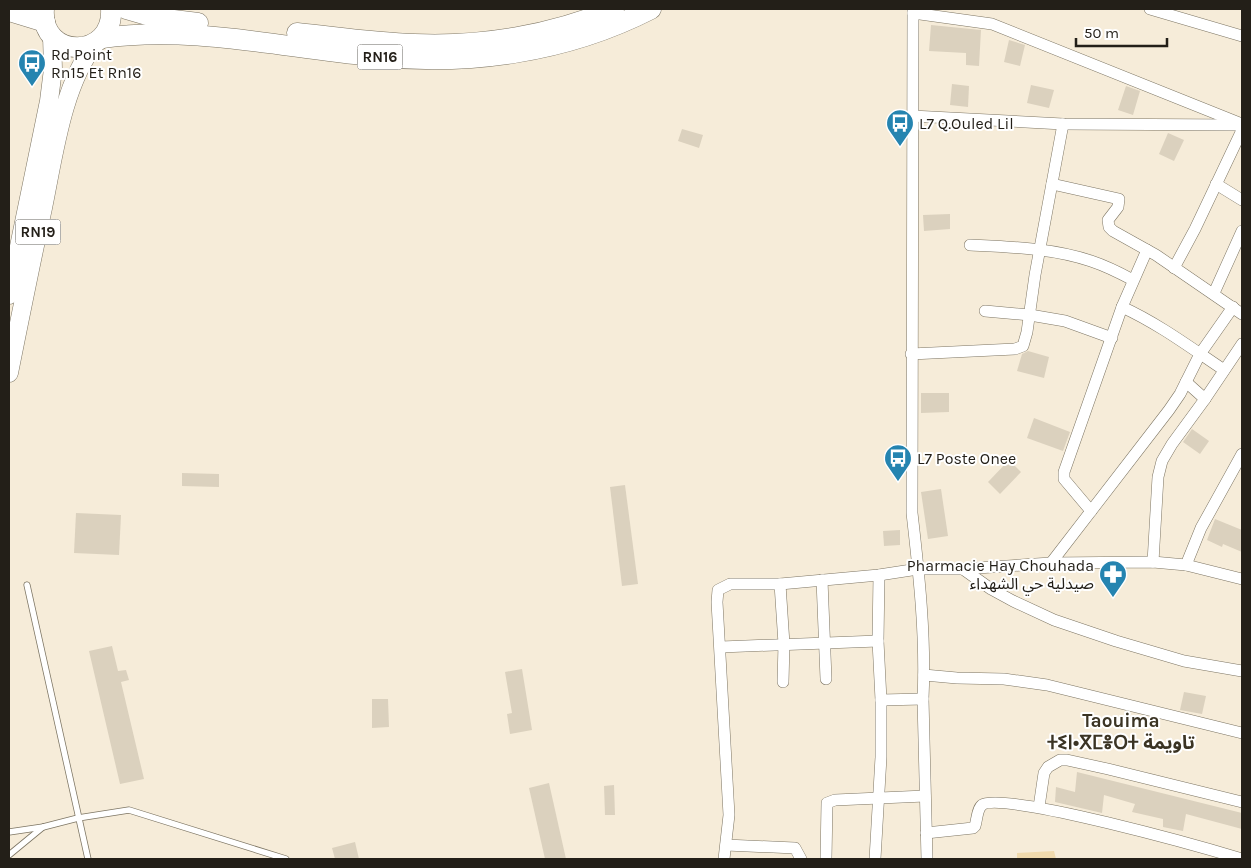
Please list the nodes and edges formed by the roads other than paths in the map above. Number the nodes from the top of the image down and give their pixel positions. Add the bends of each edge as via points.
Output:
1 (111, 9) edge
2 (126, 9) edge
3 (611, 9) edge
4 (651, 9) edge
5 (1150, 9) edge
6 (9, 11) edge
7 (913, 11) edge
8 (47, 23) edge
9 (1242, 36) edge
10 (99, 40) junction
11 (912, 116) junction
12 (1063, 124) junction
13 (1242, 125) edge
14 (1242, 130) edge
15 (1052, 184) junction
16 (1216, 184) junction
17 (1242, 200) edge
18 (1242, 231) edge
19 (970, 244) dead end
20 (1039, 250) junction
21 (1147, 250) junction
22 (1174, 268) junction
23 (1133, 280) junction
24 (1214, 293) junction
25 (9, 295) edge
26 (1122, 307) junction
27 (1238, 310) edge
28 (985, 311) dead end
29 (1030, 315) junction
30 (1112, 338) junction
31 (1242, 344) edge
32 (911, 354) junction
33 (1200, 354) junction
34 (1224, 370) junction
35 (9, 373) edge
36 (1186, 382) junction
37 (1205, 399) junction
38 (1242, 454) edge
39 (1091, 511) junction
40 (1152, 562) junction
41 (1052, 563) junction
42 (1186, 566) junction
43 (918, 569) junction
44 (963, 569) junction
45 (879, 575) junction
46 (1242, 579) edge
47 (822, 580) junction
48 (780, 584) junction
49 (27, 586) dead end
50 (878, 641) junction
51 (825, 643) junction
52 (784, 644) junction
53 (721, 647) junction
54 (1242, 671) edge
55 (924, 675) junction
56 (826, 679) dead end
57 (783, 682) dead end
58 (922, 699) junction
59 (881, 700) junction
60 (1242, 733) edge
61 (925, 796) junction
62 (878, 798) junction
63 (1242, 802) edge
64 (1039, 808) junction
65 (78, 818) junction
66 (43, 827) junction
67 (9, 832) edge
68 (926, 833) junction
69 (726, 845) junction
70 (9, 856) edge
71 (88, 859) edge
72 (286, 859) edge
73 (724, 859) edge
74 (801, 859) edge
75 (826, 859) edge
76 (875, 859) edge
77 (927, 859) edge
78 (1242, 859) edge

1 - 10 highway via 110,24
2 - 3 highway, RN16 via 174,20 390,43 438,45 532,34
4 - 10 highway, RN16 via 566,42 513,53 456,58 371,56 173,34 137,34
5 - 9 street
6 - 8 highway, RN16
7 - 11 street
7 - 13 street via 992,24
8 - 10 highway, RN16 via 63,44 76,48 90,46
8 - 25 main road, RN19 via 53,69 49,101
10 - 35 main road, RN19 via 83,61 73,82 57,142
11 - 12 street
11 - 32 street
12 - 13 street
12 - 15 street
14 - 16 street
15 - 20 street
15 - 21 street via 1119,199 1118,207 1108,220 1110,227
16 - 17 street
16 - 22 street
18 - 24 street
19 - 20 street
20 - 23 street via 1090,260
20 - 29 street
21 - 22 street
21 - 23 street
22 - 24 street
23 - 26 street
24 - 27 street
26 - 30 street
26 - 33 street via 1169,332
27 - 33 street
28 - 29 street
29 - 30 street via 1065,321
29 - 32 street via 1025,341 1020,348
30 - 39 street via 1064,472 1064,479
31 - 34 street
32 - 43 street via 912,513
33 - 34 street
33 - 36 street
34 - 37 street
36 - 37 street
36 - 39 street via 1169,410
37 - 40 street via 1162,460
38 - 42 street via 1201,528
39 - 41 street
40 - 41 street
40 - 42 street
41 - 44 street
42 - 46 street
43 - 44 street
43 - 45 street
43 - 55 street
44 - 54 street via 1005,597 1054,620 1184,661
45 - 47 street
45 - 50 street
47 - 48 street
47 - 51 street
48 - 52 street
48 - 53 street via 730,584 718,590
49 - 65 lane
50 - 51 street
50 - 59 street
51 - 52 street
51 - 56 street
52 - 53 street
52 - 57 street
53 - 69 street via 729,815
55 - 58 street
55 - 60 street via 1047,685
58 - 59 street
58 - 61 street
59 - 62 street
61 - 62 street
61 - 68 street
62 - 75 street via 827,803
62 - 76 street
63 - 64 street via 1060,760 1048,766 1044,773
64 - 68 street via 991,802 982,805 973,828
64 - 78 street
65 - 66 lane
65 - 71 lane
65 - 72 lane via 129,810
66 - 67 lane
66 - 70 lane
68 - 77 street
69 - 73 street
69 - 74 street via 795,848

